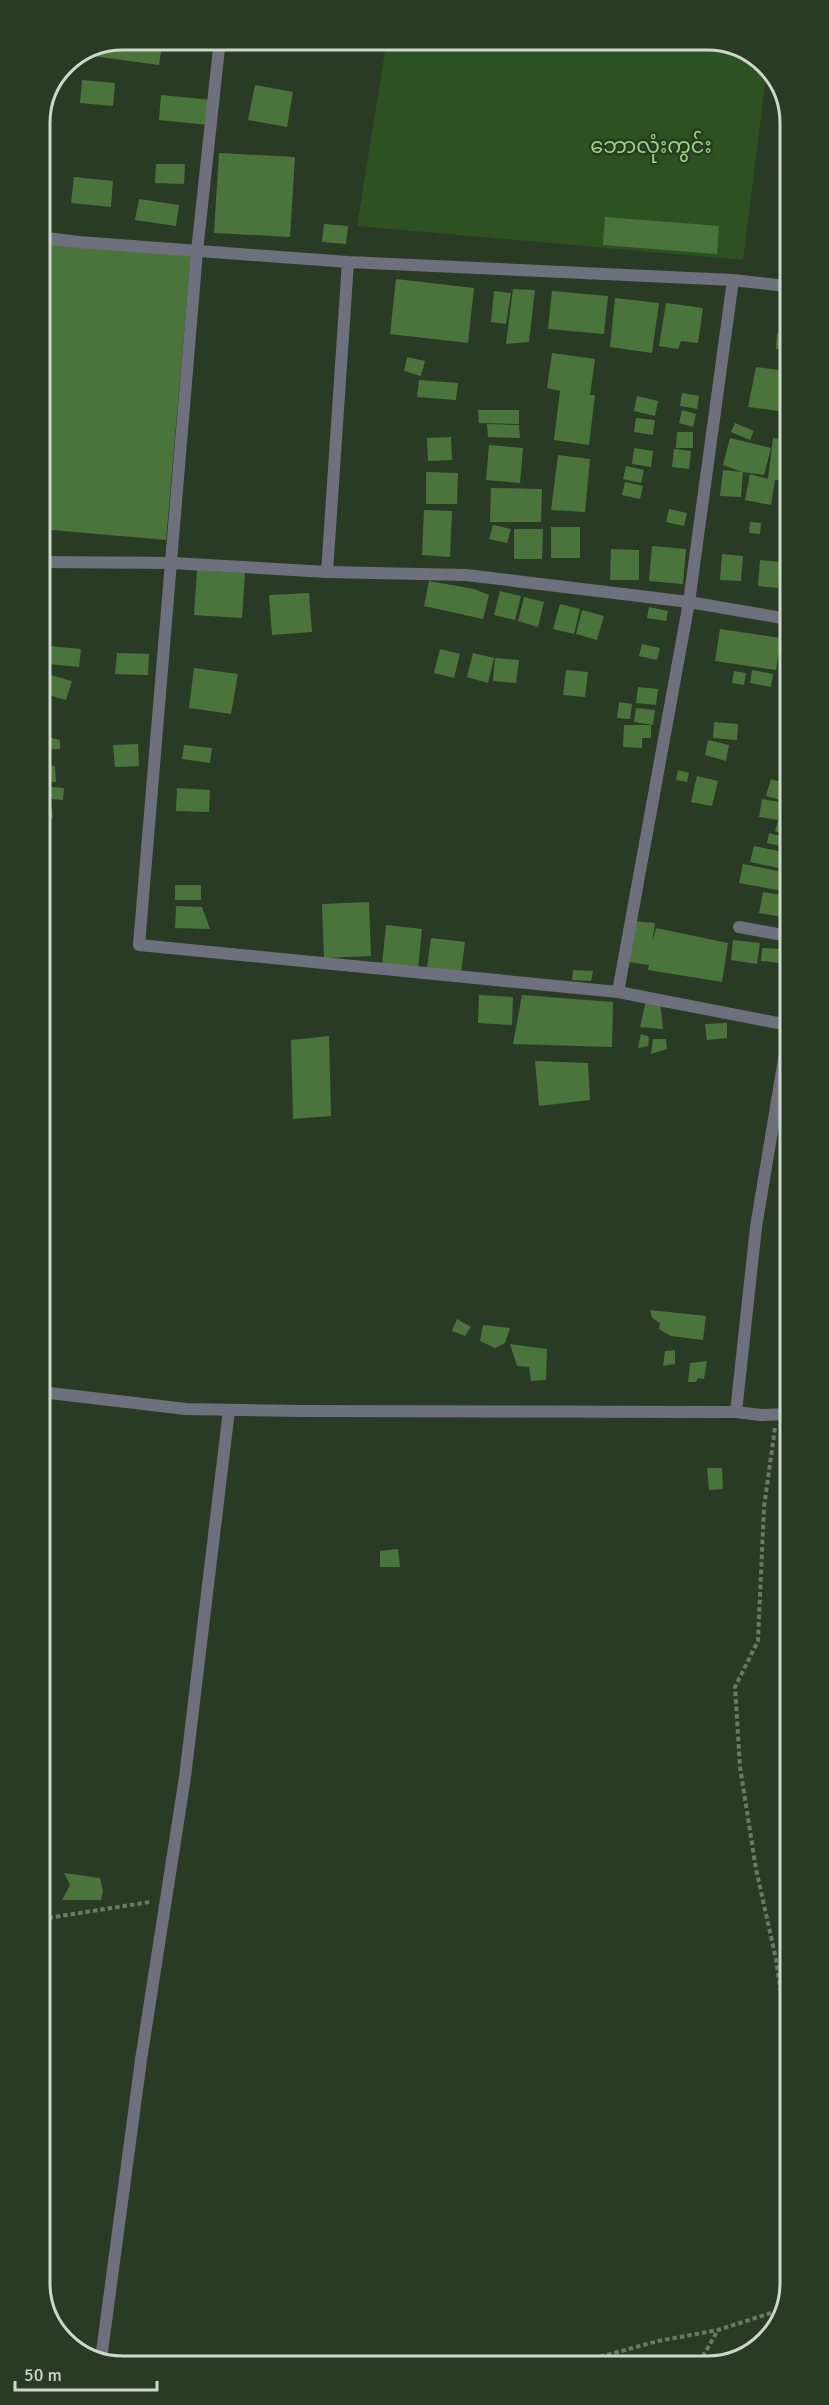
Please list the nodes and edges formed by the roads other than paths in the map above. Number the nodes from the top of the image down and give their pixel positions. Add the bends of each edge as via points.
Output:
1 (219, 49) edge
2 (49, 238) edge
3 (197, 251) junction
4 (348, 262) junction
5 (733, 280) junction
6 (780, 285) edge
7 (49, 562) edge
8 (173, 563) junction
9 (327, 572) junction
10 (689, 602) junction
11 (780, 618) edge
12 (739, 927) dead end
13 (780, 935) edge
14 (618, 992) junction
15 (780, 1023) edge
16 (780, 1083) edge
17 (49, 1393) edge
18 (230, 1410) junction
19 (736, 1412) junction
20 (780, 1414) edge
21 (102, 2352) edge

1 - 3 street
2 - 3 street
3 - 4 street
3 - 8 street
4 - 5 street
4 - 9 street
5 - 6 street
5 - 10 street
7 - 8 street
8 - 9 street
8 - 14 street via 139,945
9 - 10 street via 466,575
10 - 11 street
10 - 14 street
12 - 13 street
14 - 15 street
16 - 19 street via 756,1227
17 - 18 street via 186,1409
18 - 19 street
18 - 21 street via 184,1777
19 - 20 street

